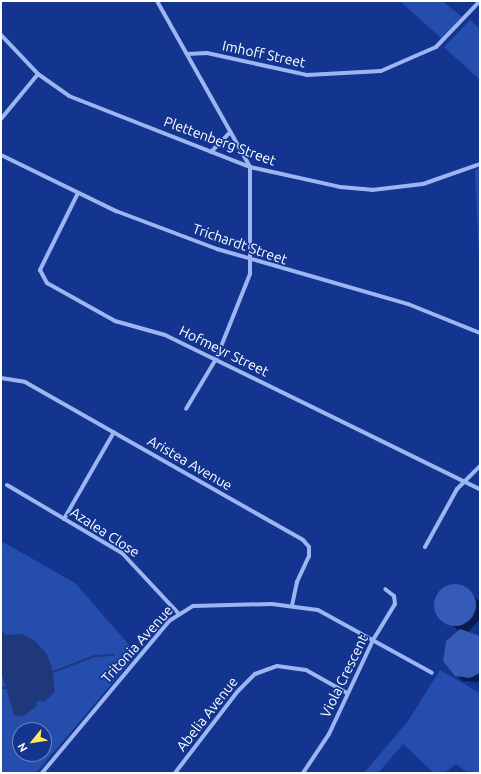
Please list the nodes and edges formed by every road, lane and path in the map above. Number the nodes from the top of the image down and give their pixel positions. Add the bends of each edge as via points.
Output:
1 (156, 1) edge
2 (480, 1) edge
3 (1, 35) edge
4 (187, 54) junction
5 (38, 74) junction
6 (1, 119) edge
7 (230, 132) junction
8 (211, 152) junction
9 (1, 155) edge
10 (480, 164) edge
11 (250, 167) junction
12 (78, 193) junction
13 (252, 262) junction
14 (480, 333) edge
15 (216, 359) junction
16 (1, 378) edge
17 (186, 409) dead end
18 (114, 432) junction
19 (480, 466) edge
20 (464, 482) junction
21 (7, 485) dead end
22 (480, 489) edge
23 (64, 519) junction
24 (425, 546) dead end
25 (385, 589) dead end
26 (292, 606) junction
27 (178, 613) junction
28 (373, 640) junction
29 (432, 673) dead end
30 (347, 693) junction
31 (42, 773) edge
32 (175, 773) edge
33 (303, 773) edge

1 - 4 street
2 - 4 street, Imhoff Street via 436,47 381,71 307,75 207,53
3 - 5 street, Plettenberg Street
4 - 7 street
5 - 6 street
5 - 8 street, Plettenberg Street via 79,101
7 - 8 street
7 - 11 street
8 - 11 street, Plettenberg Street
9 - 12 street, Trichardt Street
10 - 11 street, Plettenberg Street via 423,184 372,190 340,188
11 - 13 street
12 - 13 street, Trichardt Street
12 - 15 street, Hofmeyr Street via 40,270 41,278 115,321 165,335
13 - 14 street, Trichardt Street via 408,304
13 - 15 street via 248,283
15 - 17 street
15 - 20 street, Hofmeyr Street
16 - 18 street, Aristea Avenue via 25,382
18 - 23 street
18 - 26 street, Aristea Avenue via 305,542 309,556 297,582
19 - 20 street
20 - 22 street, Hofmeyr Street
20 - 24 street
21 - 23 street, Azalea Close
23 - 27 street, Azalea Close via 122,553
25 - 28 street, Viola Crescent via 394,596 395,604
26 - 27 street, Tritonia Avenue via 205,604
26 - 28 street, Tritonia Avenue via 322,612
27 - 31 street, Tritonia Avenue
28 - 29 street, Tritonia Avenue
28 - 30 street, Viola Crescent
30 - 32 street, Abelia Avenue via 306,670 277,666 255,674 238,691
30 - 33 street, Viola Crescent via 329,734

